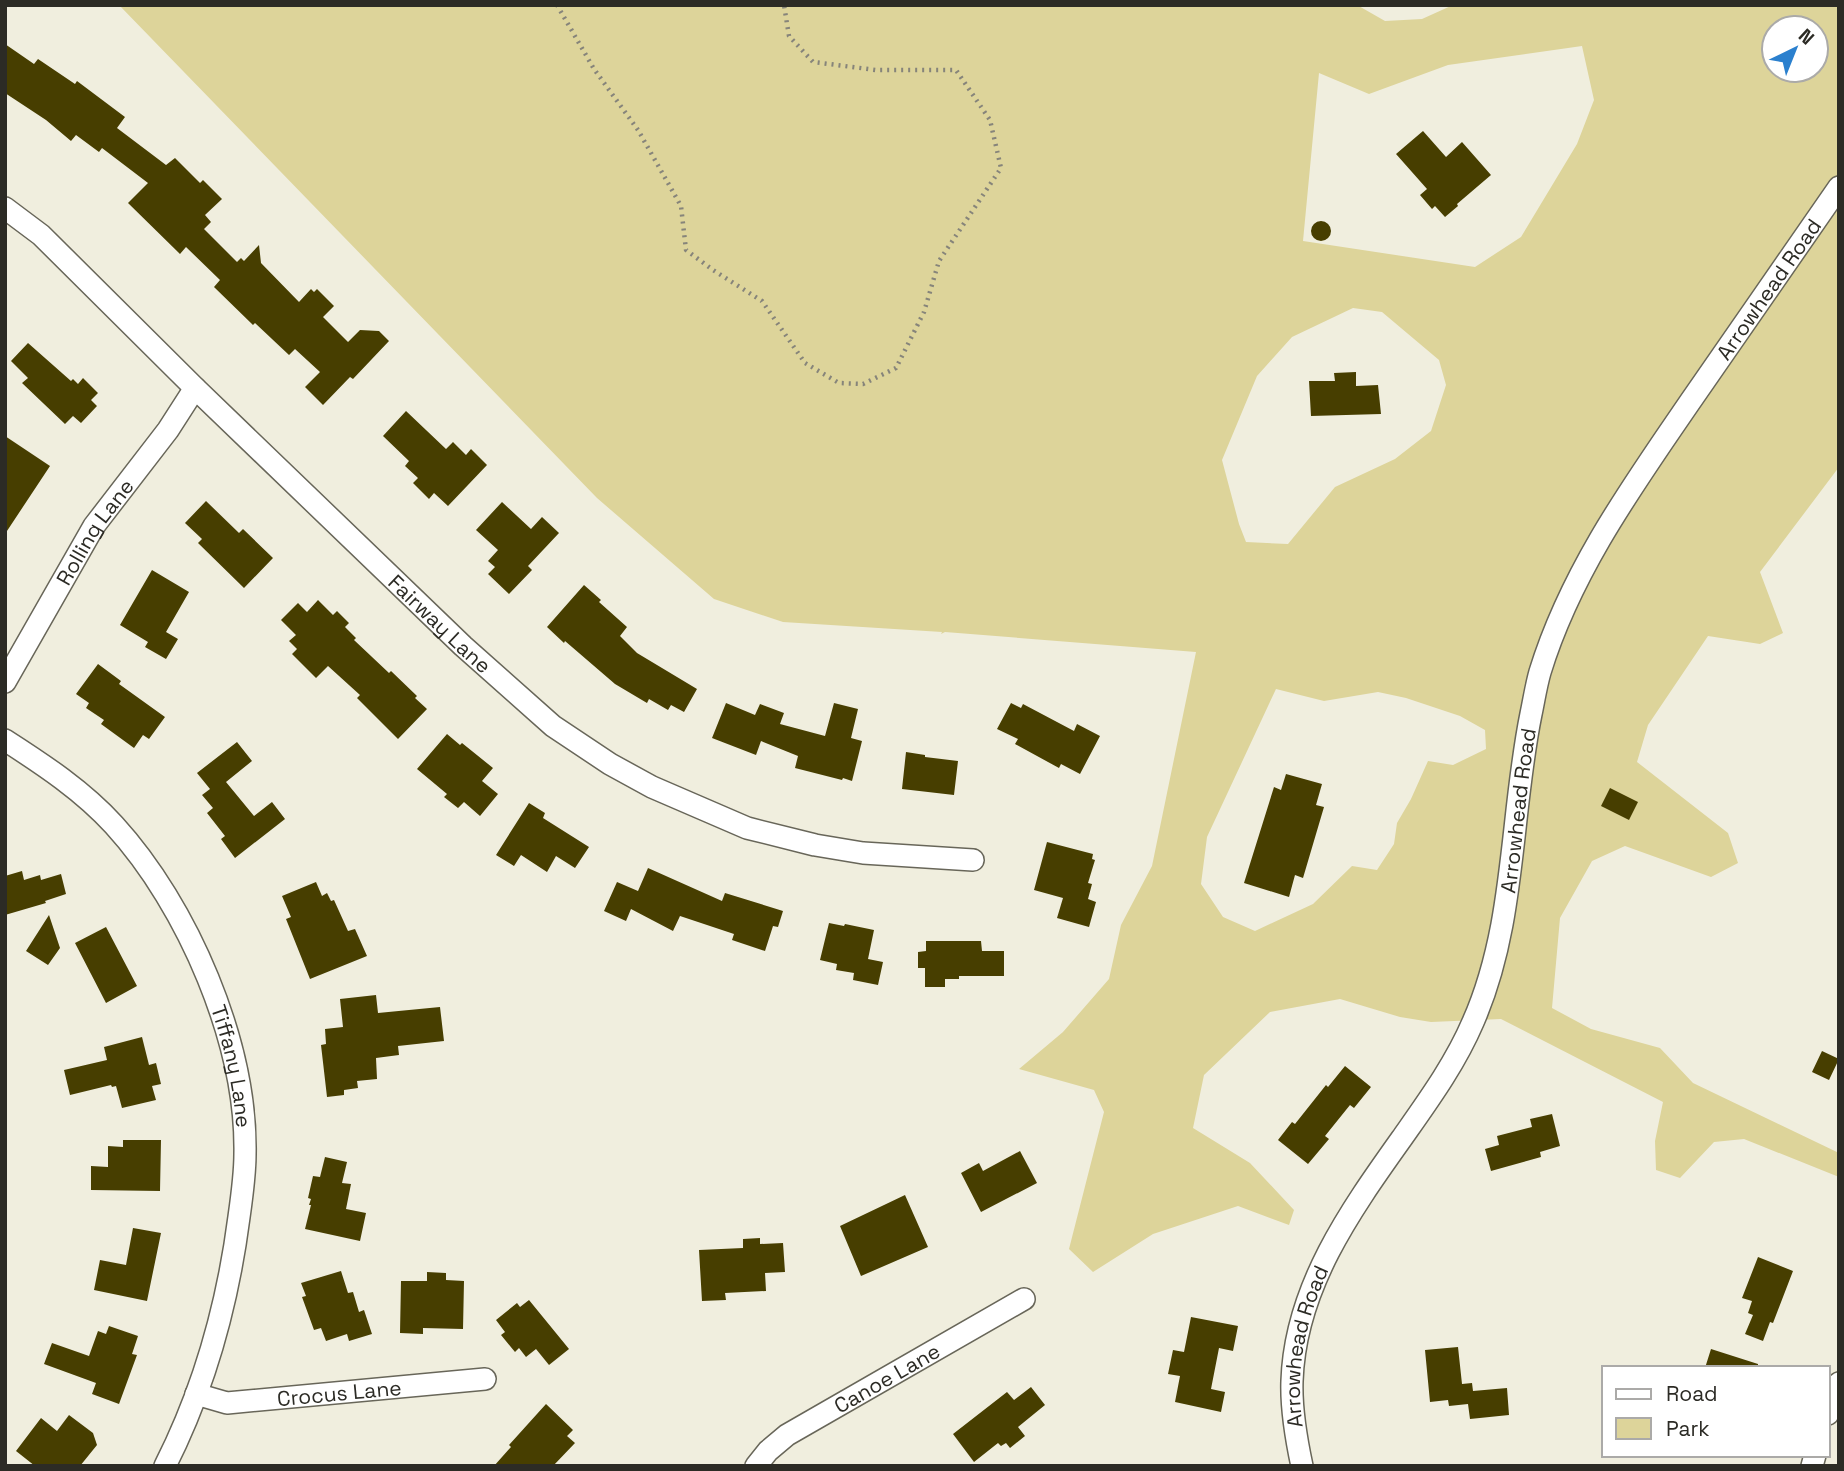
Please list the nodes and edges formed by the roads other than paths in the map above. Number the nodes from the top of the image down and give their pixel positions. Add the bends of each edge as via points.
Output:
1 (1839, 187) edge
2 (5, 208) edge
3 (195, 388) junction
4 (5, 682) edge
5 (5, 740) edge
6 (973, 860) dead end
7 (1024, 1299) dead end
8 (485, 1379) dead end
9 (1839, 1383) edge
10 (196, 1394) junction
11 (1830, 1408) edge
12 (165, 1466) edge
13 (756, 1466) edge
14 (1302, 1466) edge

1 - 14 street, Arrowhead Road via 1646,466 1601,536 1563,610 1539,674 1523,751 1506,904 1492,970 1474,1021 1455,1060 1349,1215 1303,1310 1291,1385
2 - 3 street, Fairway Lane via 41,235
3 - 4 street, Rolling Lane via 94,526
3 - 6 street, Fairway Lane via 463,646 553,726 610,764 747,828 863,852
5 - 10 street, Tiffany Lane via 77,790 142,859 187,930 223,1019 244,1114 244,1184 233,1262
7 - 13 street, Canoe Lane via 787,1435
8 - 10 street, Crocus Lane via 227,1403
9 - 11 street
10 - 12 street, Tiffany Lane

